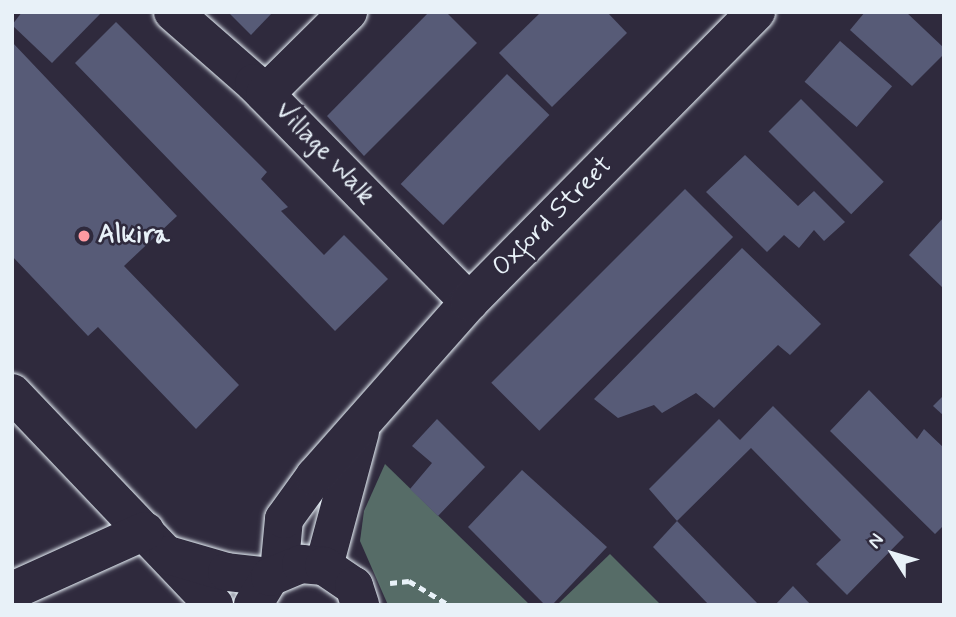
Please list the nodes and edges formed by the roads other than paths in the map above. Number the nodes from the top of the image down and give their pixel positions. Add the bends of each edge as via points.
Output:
1 (173, 12) edge
2 (348, 12) edge
3 (756, 12) edge
4 (265, 94) junction
5 (469, 302) junction
6 (12, 393) edge
7 (360, 430) junction
8 (156, 543) junction
9 (267, 585) edge
10 (346, 585) edge
11 (12, 591) edge
12 (214, 605) edge

1 - 4 street, Village Walk
2 - 4 street
3 - 5 street, Oxford Street
4 - 5 street, Village Walk
5 - 7 street, Oxford Street
6 - 8 street
7 - 9 street, Oxford Street via 315,476 284,519
7 - 10 street, Oxford Street
8 - 9 street
8 - 11 street
8 - 12 street
9 - 10 street via 301,564

